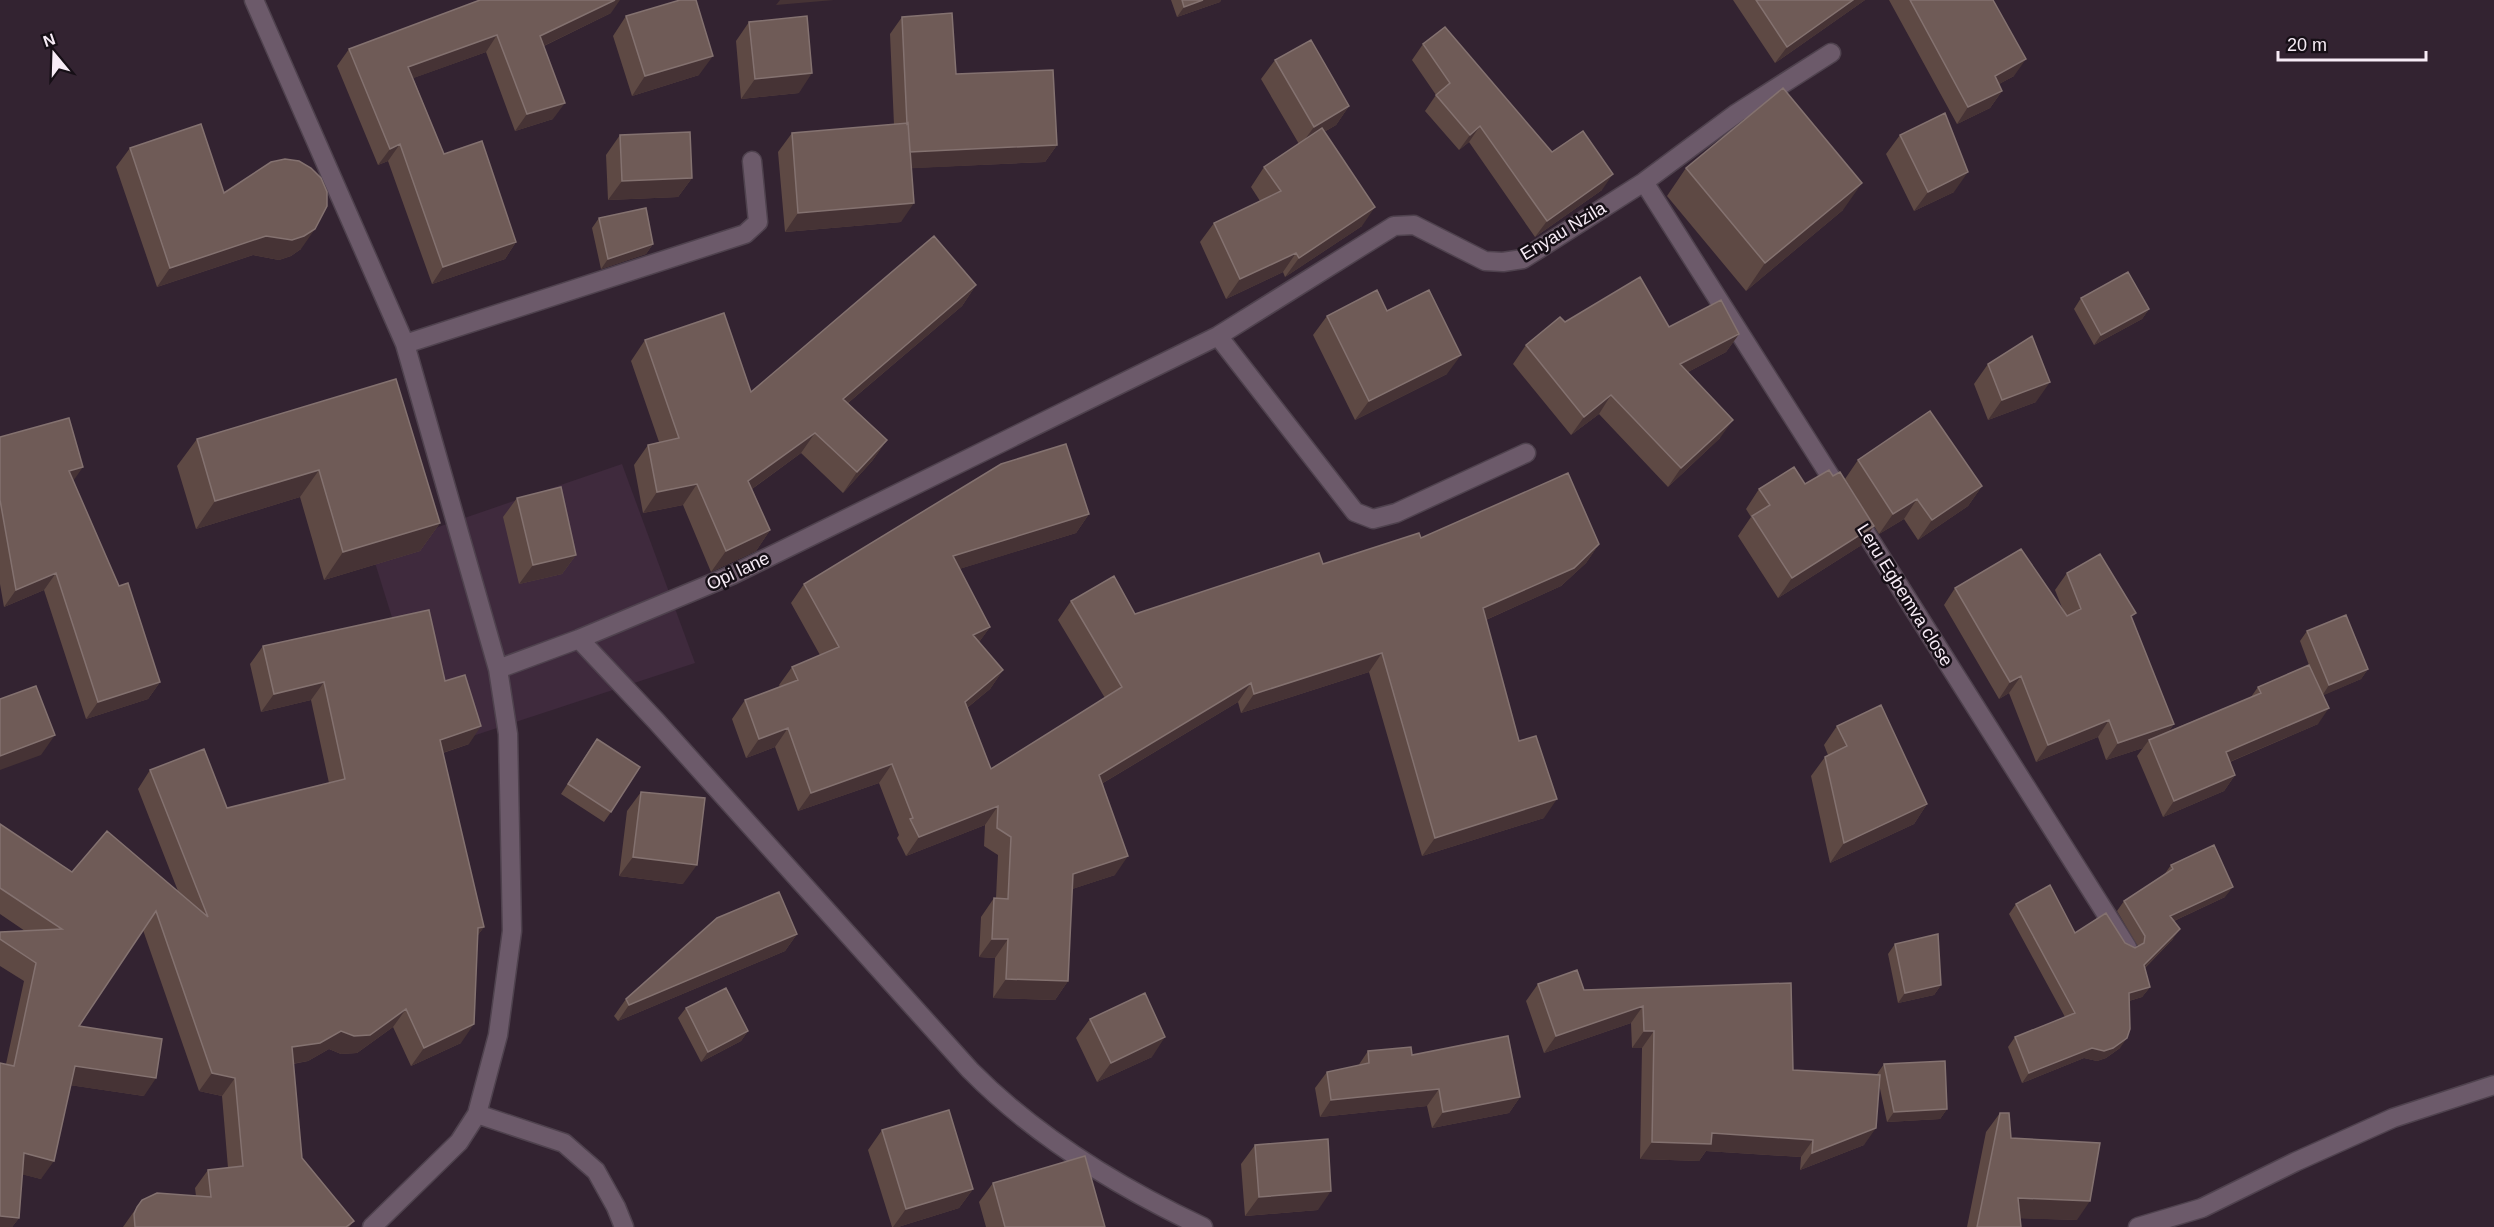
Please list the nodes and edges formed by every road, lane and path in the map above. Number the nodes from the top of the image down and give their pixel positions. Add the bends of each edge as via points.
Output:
1 (254, 0) edge
2 (1831, 53) dead end
3 (752, 161) dead end
4 (1644, 182) junction
5 (1218, 336) junction
6 (405, 344) junction
7 (1526, 453) dead end
8 (971, 457) joint
9 (579, 639) junction
10 (498, 669) junction
11 (2127, 946) edge
12 (2494, 1085) edge
13 (477, 1114) junction
14 (372, 1227) edge
15 (624, 1227) edge
16 (1203, 1227) edge
17 (2138, 1227) edge

1 - 6 street
2 - 4 street, Enyau Nzila via 1737,113
3 - 6 street via 758,222 745,234
4 - 5 street, Enyau Nzila via 1523,258 1513,260 1485,261 1414,225 1394,226
4 - 11 street, Leru Egbemva close
5 - 7 street via 1355,512 1372,519 1396,513
5 - 8 street, Enyau Nzila
6 - 10 street
8 - 9 street, Opi lane via 732,574
9 - 10 street, Opi lane
9 - 16 street via 1002,1102 1043,1135 1148,1201
10 - 13 street via 508,734 512,931 498,1035
12 - 17 street via 2393,1118 2202,1208
13 - 14 street via 459,1143
13 - 15 street via 564,1143 596,1171

